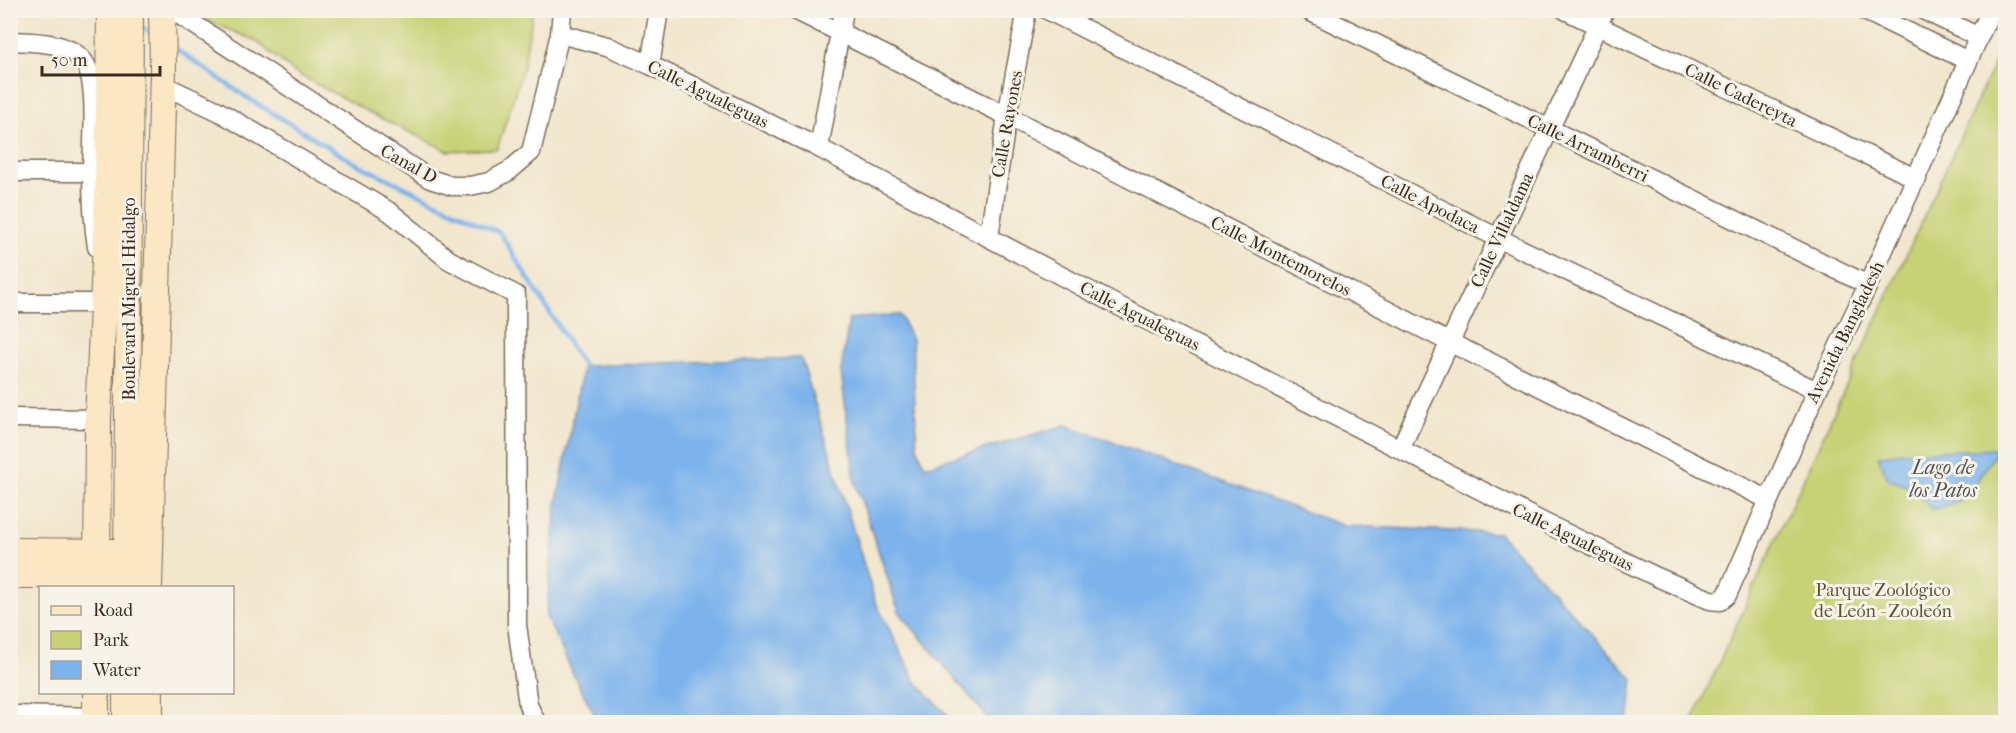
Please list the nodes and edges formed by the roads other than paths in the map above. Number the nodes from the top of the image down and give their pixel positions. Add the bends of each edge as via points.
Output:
1 (110, 10) edge
2 (129, 10) edge
3 (562, 10) edge
4 (659, 10) edge
5 (795, 10) edge
6 (844, 10) edge
7 (1027, 10) edge
8 (1047, 10) edge
9 (1307, 10) edge
10 (1565, 10) edge
11 (1863, 10) edge
12 (1923, 10) edge
13 (1991, 10) edge
14 (165, 15) edge
15 (1601, 18) edge
16 (839, 33) junction
17 (560, 34) junction
18 (1979, 37) junction
19 (10, 41) edge
20 (1968, 61) junction
21 (650, 65) junction
22 (163, 78) junction
23 (1007, 116) junction
24 (1549, 129) junction
25 (819, 148) junction
26 (10, 171) edge
27 (92, 172) junction
28 (1917, 179) junction
29 (119, 198) junction
30 (989, 237) junction
31 (1498, 238) junction
32 (105, 272) junction
33 (1868, 285) junction
34 (10, 303) edge
35 (104, 303) junction
36 (1449, 342) junction
37 (1816, 391) junction
38 (10, 418) edge
39 (98, 419) junction
40 (1400, 449) junction
41 (1768, 500) junction
42 (10, 551) edge
43 (97, 571) edge
44 (138, 572) edge
45 (10, 575) edge
46 (1720, 601) joint
47 (126, 694) edge
48 (150, 694) edge
49 (96, 711) edge
50 (10, 716) edge
51 (126, 723) edge
52 (150, 723) edge
53 (536, 723) edge

1 - 29 main road
2 - 29 main road, Boulevard Miguel Hidalgo
3 - 17 street, Canal D
4 - 21 street
5 - 16 street, Calle Montemorelos
6 - 16 street
7 - 23 street, Calle Rayones
8 - 31 street, Calle Apodaca
9 - 24 street, Calle Arramberri
10 - 15 street, Calle Cadereyta
11 - 20 street
12 - 18 street
13 - 18 street, Avenida Bangladesh
14 - 17 street, Canal D via 430,179 452,186 489,182 531,152
14 - 22 main road, Boulevard Miguel Hidalgo
15 - 24 street, Calle Villaldama
15 - 28 street, Calle Cadereyta
16 - 23 street, Calle Montemorelos
16 - 25 street
17 - 21 street, Calle Agualeguas via 607,46
18 - 20 street, Avenida Bangladesh
19 - 27 street via 49,44 74,52 84,61 91,82
20 - 28 street, Avenida Bangladesh
21 - 25 street, Calle Agualeguas
22 - 44 main road, Boulevard Miguel Hidalgo
22 - 53 street via 390,212 449,260 516,295 517,626 528,705
23 - 30 street, Calle Rayones
23 - 36 street, Calle Montemorelos
24 - 31 street, Calle Villaldama
24 - 33 street, Calle Arramberri
25 - 30 street, Calle Agualeguas
26 - 27 street
27 - 32 street via 95,237
28 - 33 street, Avenida Bangladesh
29 - 32 main road, Boulevard Miguel Hidalgo
29 - 44 main road, Boulevard Miguel Hidalgo
30 - 40 street, Calle Agualeguas
31 - 36 street, Calle Villaldama
31 - 37 street, Calle Apodaca
32 - 35 main road, Boulevard Miguel Hidalgo
33 - 37 street, Avenida Bangladesh
34 - 35 street
35 - 39 main road, Boulevard Miguel Hidalgo
36 - 40 street, Calle Villaldama
36 - 41 street, Calle Montemorelos
37 - 41 street, Avenida Bangladesh
38 - 39 street
39 - 43 main road, Boulevard Miguel Hidalgo
40 - 46 street, Calle Agualeguas via 1605,553
41 - 46 street, Avenida Bangladesh via 1727,595
42 - 43 main road
43 - 44 main road
43 - 45 main road
47 - 51 main road
48 - 52 main road
49 - 50 street

